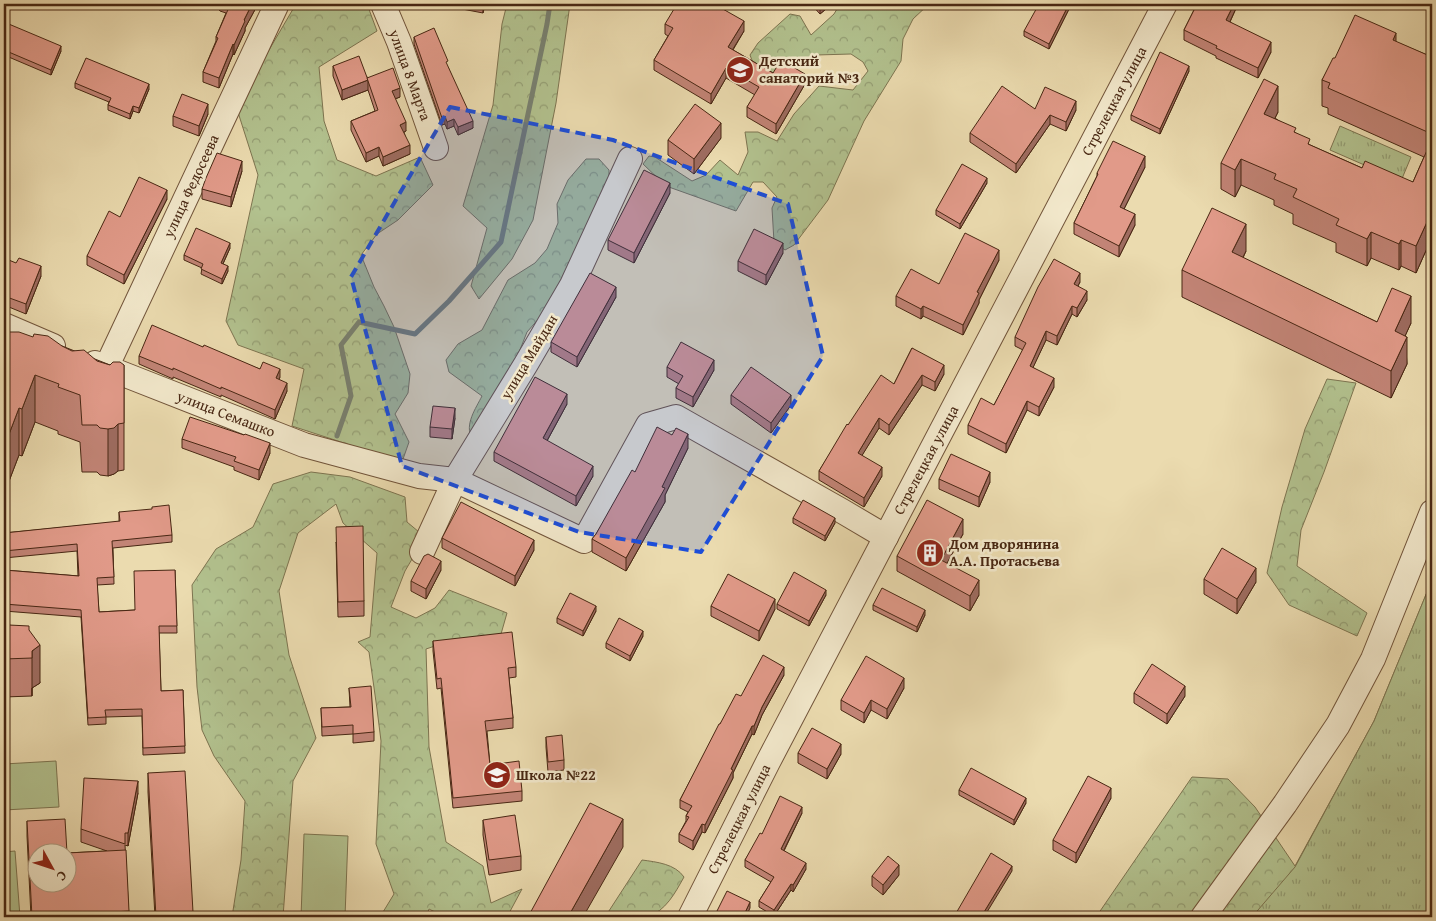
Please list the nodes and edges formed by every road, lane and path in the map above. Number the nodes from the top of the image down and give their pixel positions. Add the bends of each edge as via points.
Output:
1 (276, 4) edge
2 (382, 4) edge
3 (1164, 4) edge
4 (436, 148) dead end
5 (630, 159) dead end
6 (4, 325) edge
7 (106, 368) junction
8 (455, 480) junction
9 (1432, 512) edge
10 (886, 537) junction
11 (422, 552) dead end
12 (690, 917) edge
13 (1203, 917) edge

1 - 7 street, улица Федосеева
2 - 4 street, улица 8 Марта via 399,42
3 - 10 street, Стрелецкая улица
5 - 8 street, улица Майдан via 572,285
6 - 7 street, улица Семашко
7 - 8 street, улица Семашко via 304,445 419,476
8 - 10 street, улица Семашко via 584,541 648,425 676,417
8 - 11 street, улица Майдан
9 - 13 street via 1373,658 1338,725
10 - 12 street, Стрелецкая улица

